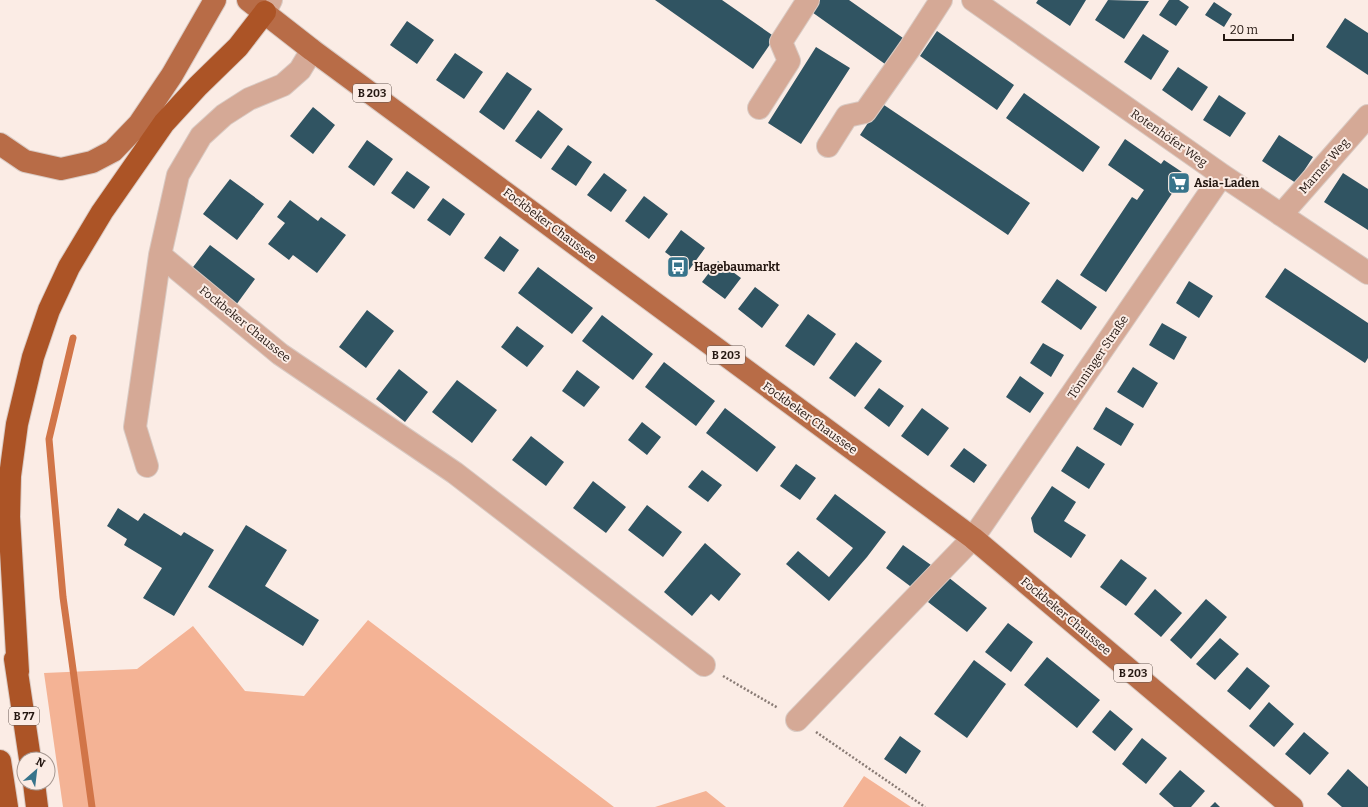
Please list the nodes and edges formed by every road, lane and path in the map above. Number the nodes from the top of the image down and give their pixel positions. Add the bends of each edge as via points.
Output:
1 (215, 0) edge
2 (808, 0) edge
3 (941, 0) edge
4 (973, 0) edge
5 (261, 4) edge
6 (312, 50) junction
7 (759, 108) dead end
8 (1368, 116) edge
9 (0, 144) edge
10 (828, 146) dead end
11 (1222, 175) junction
12 (1281, 215) junction
13 (160, 255) junction
14 (1368, 274) edge
15 (147, 466) dead end
16 (973, 538) junction
17 (0, 571) edge
18 (704, 665) dead end
19 (18, 672) junction
20 (797, 720) dead end
21 (29, 751) edge
22 (0, 761) edge
23 (35, 791) edge
24 (7, 807) edge
25 (37, 807) edge
26 (1292, 807) edge

1 - 9 main road via 172,75 140,124 113,151 92,162 61,169 25,161
2 - 7 street via 781,42 789,60
3 - 10 street via 866,112 847,116
4 - 11 street, Rotenhöfer Weg
5 - 6 main road, Fockbeker Chaussee / B 203
5 - 19 highway via 238,47 164,123 102,212 69,268 49,310 33,357 17,424 10,476 9,517
6 - 13 street via 300,70 282,85 249,99 224,115 201,136 178,175
6 - 16 main road, Fockbeker Chaussee / B 203
8 - 12 street, Marner Weg
11 - 12 street, Rotenhöfer Weg
11 - 16 street, Tönninger Straße
12 - 14 street, Rotenhöfer Weg
13 - 15 street via 135,427
13 - 18 street, Fockbeker Chaussee via 280,354 455,473
16 - 20 street, Tönninger Straße
16 - 26 main road, Fockbeker Chaussee / B 203
17 - 19 highway, B 77 via 2,595
19 - 21 highway, B 77
22 - 24 highway
23 - 25 highway

